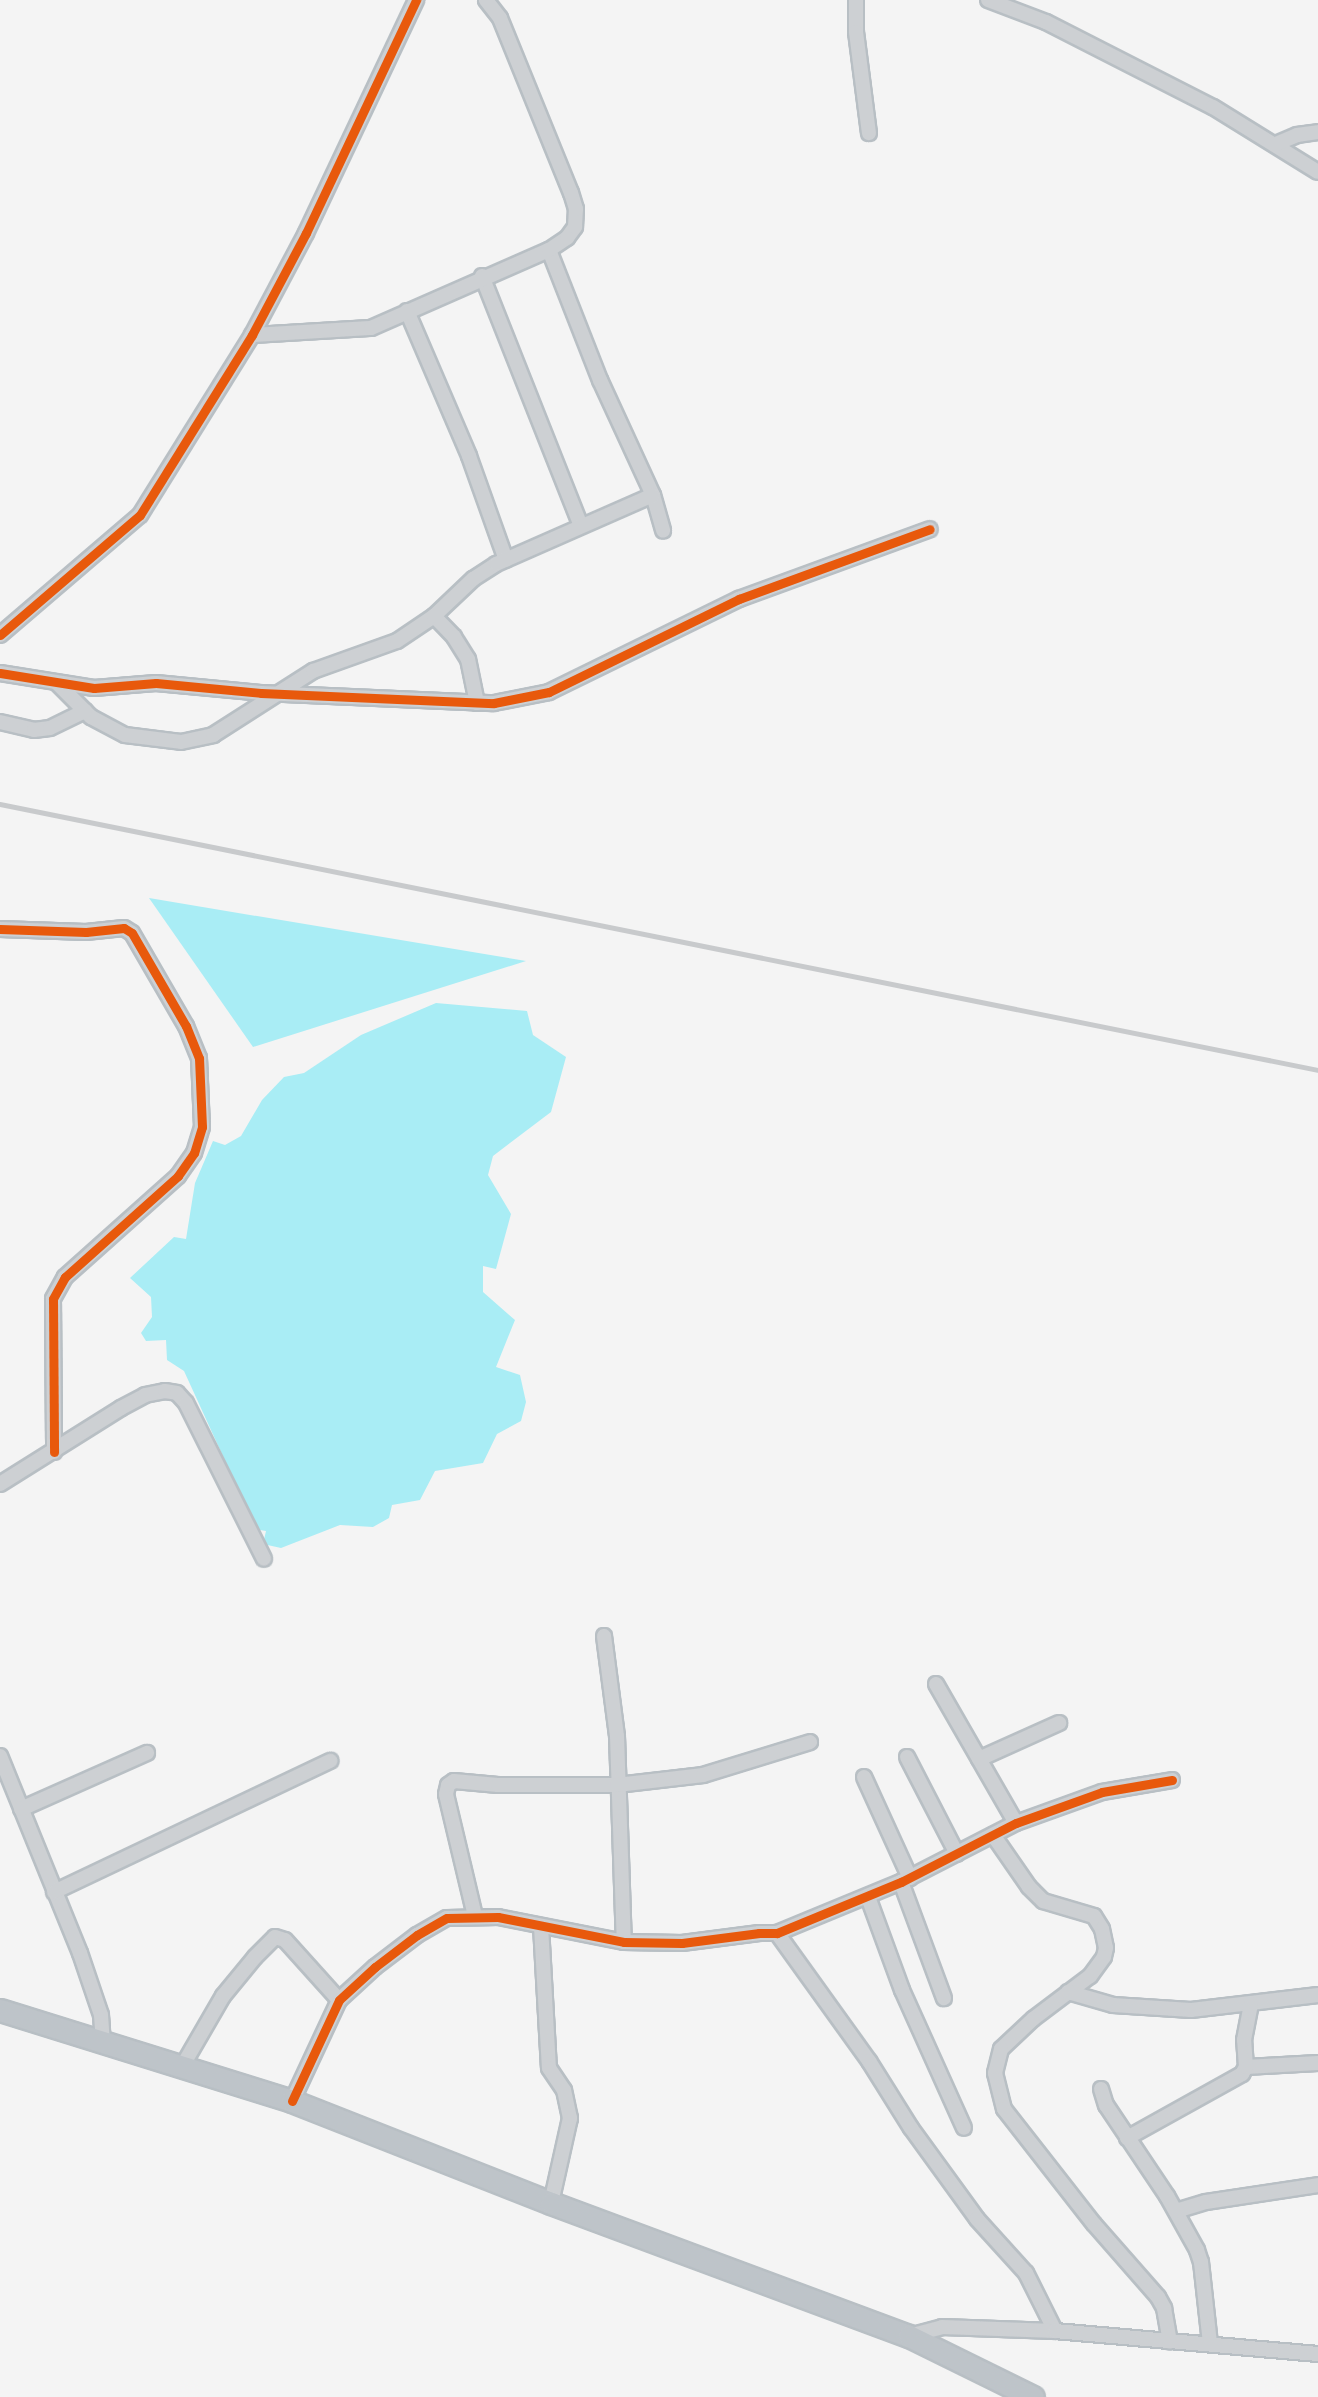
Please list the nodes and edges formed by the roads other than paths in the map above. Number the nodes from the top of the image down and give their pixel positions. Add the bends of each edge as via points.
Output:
1 (416, 0) edge
2 (486, 0) edge
3 (856, 0) edge
4 (988, 0) edge
5 (1318, 132) edge
6 (869, 133) dead end
7 (1276, 144) junction
8 (1318, 172) edge
9 (549, 250) junction
10 (482, 276) junction
11 (407, 311) junction
12 (252, 335) junction
13 (653, 495) junction
14 (581, 526) junction
15 (930, 529) dead end
16 (663, 531) dead end
17 (506, 560) junction
18 (434, 616) junction
19 (0, 635) edge
20 (0, 673) edge
21 (57, 683) junction
22 (274, 693) junction
23 (477, 703) junction
24 (85, 711) junction
25 (0, 722) edge
26 (0, 929) edge
27 (54, 1451) junction
28 (0, 1484) edge
29 (264, 1559) dead end
30 (604, 1636) dead end
31 (936, 1684) dead end
32 (1059, 1723) dead end
33 (810, 1742) dead end
34 (147, 1753) dead end
35 (0, 1756) edge
36 (907, 1757) dead end
37 (979, 1759) junction
38 (330, 1761) dead end
39 (864, 1777) dead end
40 (1172, 1780) dead end
41 (617, 1785) junction
42 (21, 1809) junction
43 (1016, 1824) junction
44 (993, 1835) junction
45 (957, 1854) junction
46 (906, 1880) junction
47 (54, 1892) junction
48 (868, 1897) junction
49 (475, 1916) junction
50 (541, 1926) junction
51 (777, 1933) junction
52 (624, 1942) junction
53 (1068, 1992) junction
54 (1318, 1995) edge
55 (944, 1998) dead end
56 (339, 2000) junction
57 (1251, 2004) junction
58 (0, 2010) edge
59 (103, 2041) junction
60 (1318, 2063) edge
61 (183, 2065) junction
62 (1246, 2067) junction
63 (1101, 2089) dead end
64 (292, 2101) junction
65 (964, 2128) dead end
66 (1127, 2138) junction
67 (1318, 2185) edge
68 (551, 2203) junction
69 (1175, 2211) junction
70 (1055, 2331) junction
71 (909, 2336) junction
72 (1170, 2340) junction
73 (1210, 2344) junction
74 (1318, 2354) edge
75 (1033, 2397) edge

1 - 12 street via 306,233
2 - 9 street via 500,19 576,209 575,227
3 - 6 street
4 - 7 street via 1046,22
5 - 7 street
7 - 8 street
9 - 10 street
9 - 13 street via 600,380
10 - 11 street
10 - 14 street
11 - 12 street via 371,328
11 - 17 street via 469,456
12 - 19 street via 140,515
13 - 14 street
13 - 16 street
14 - 17 street
15 - 23 street via 739,599 549,692
17 - 18 street via 473,579
18 - 22 street via 397,641 313,671
18 - 23 street via 468,659
20 - 21 street
21 - 22 street via 94,688 156,683
21 - 24 street
22 - 23 street
22 - 24 street via 232,725 181,742 125,734
24 - 25 street via 50,728 34,730
26 - 27 street via 86,932 124,928 132,933 186,1026 199,1059 201,1127 194,1153 178,1176 65,1278 53,1299
27 - 28 street
27 - 29 street via 145,1395 177,1393
30 - 41 street via 617,1736
31 - 37 street
32 - 37 street
33 - 41 street via 703,1775
34 - 42 street
35 - 42 street
36 - 45 street
37 - 43 street
38 - 47 street
39 - 46 street
40 - 43 street via 1102,1792
41 - 49 street via 460,1781 448,1785 446,1794
41 - 52 street
42 - 47 street
43 - 44 street
44 - 45 street
44 - 53 street via 1043,1901 1094,1916 1102,1929 1104,1958
45 - 46 street
46 - 48 street
46 - 55 street
47 - 59 street via 101,2015
48 - 51 street
48 - 65 street via 902,1990
49 - 50 street
49 - 56 street via 436,1923
50 - 52 street
50 - 68 street via 549,2068 564,2090 570,2118
51 - 52 street via 682,1943
51 - 70 street via 977,2220 1026,2273
53 - 57 street via 1113,2005 1191,2010
53 - 72 street via 1001,2049 995,2073 998,2090 1021,2134 1158,2297
54 - 57 street
56 - 61 street via 285,1940 275,1937 223,1996
56 - 64 street
57 - 62 street via 1244,2040
58 - 59 highway
59 - 61 highway
60 - 62 street
61 - 64 highway
62 - 66 street via 1237,2079
63 - 66 street
64 - 68 highway
66 - 69 street
67 - 69 street
68 - 71 highway
69 - 73 street via 1201,2262
70 - 71 street via 942,2327
70 - 72 street
71 - 75 highway
72 - 73 street
73 - 74 street

